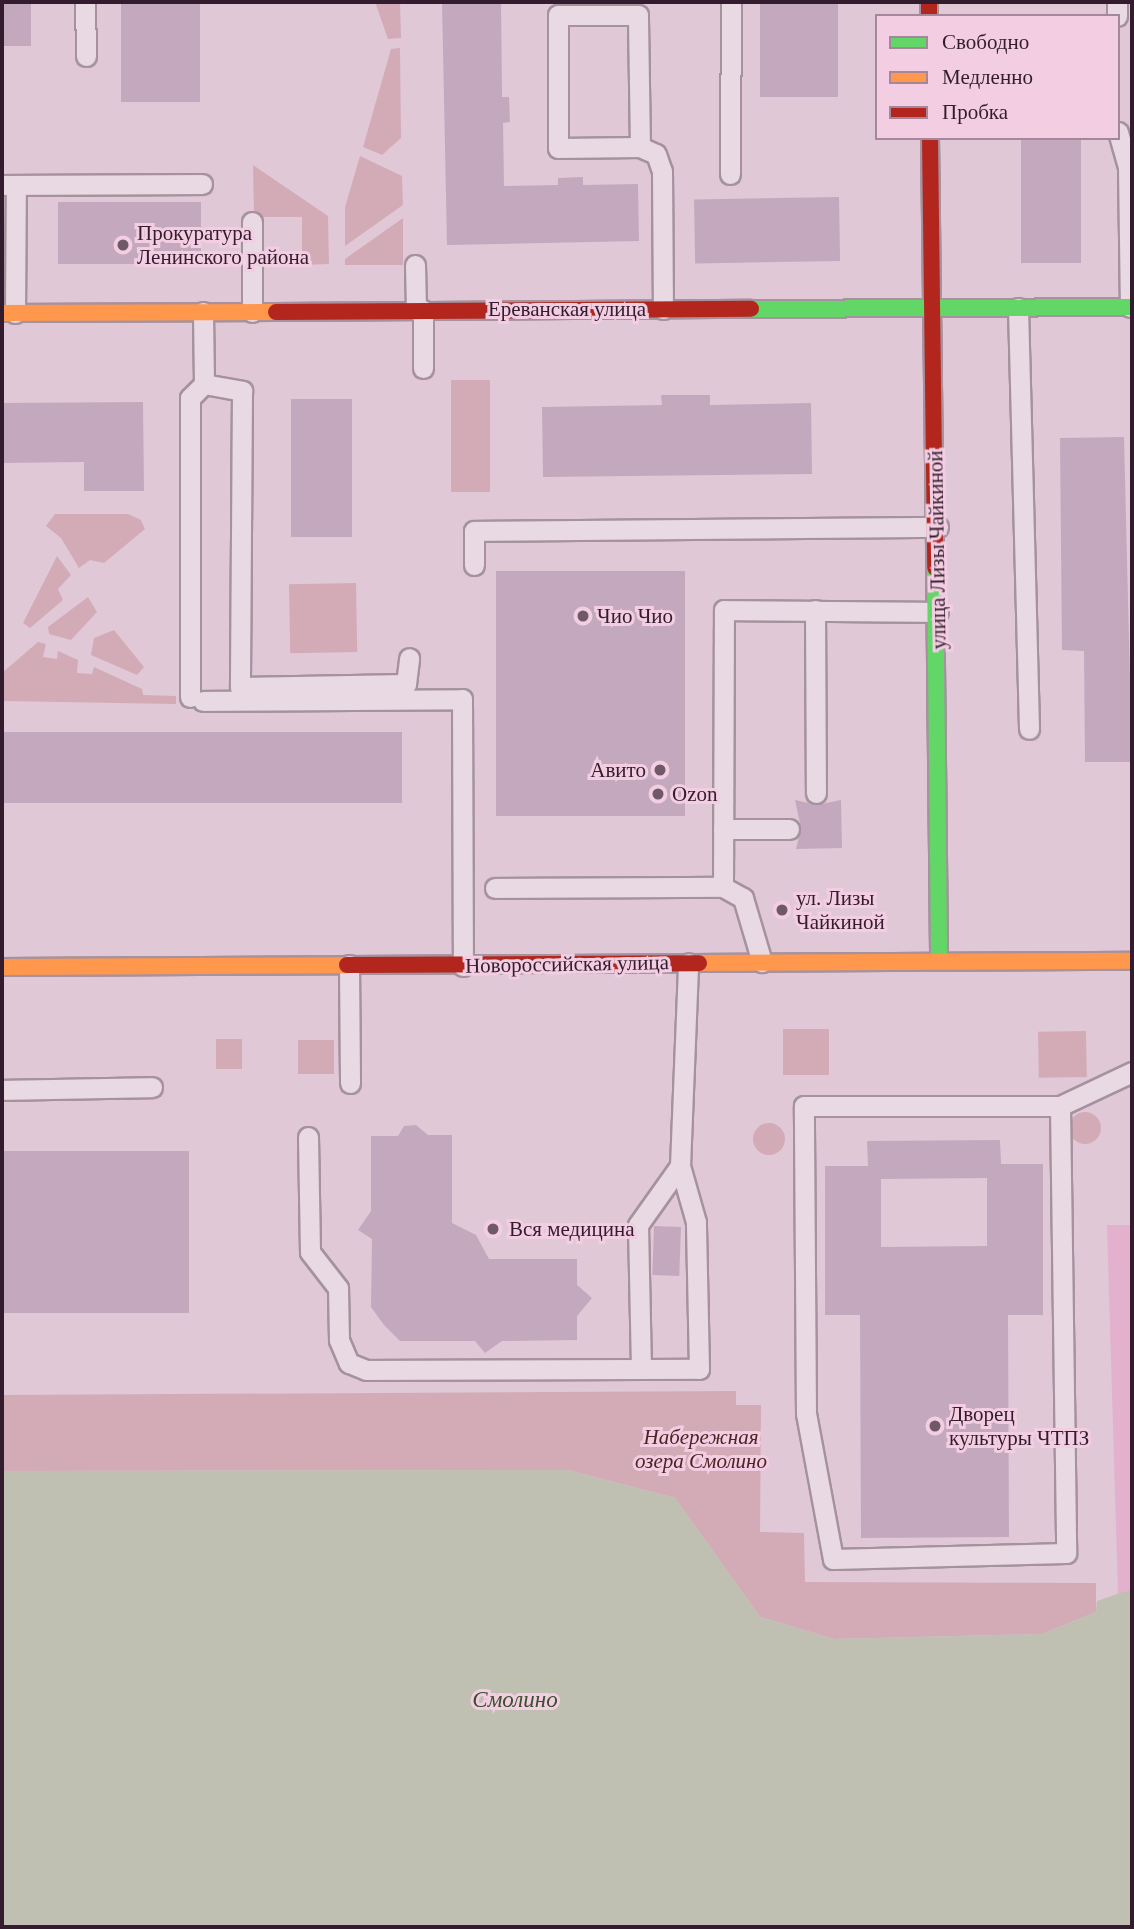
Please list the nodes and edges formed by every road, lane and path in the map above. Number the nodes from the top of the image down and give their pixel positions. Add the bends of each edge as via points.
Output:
1 (85, 2) edge
2 (732, 2) edge
3 (86, 56) dead end
4 (1120, 138) edge
5 (930, 140) edge
6 (640, 146) junction
7 (1130, 167) edge
8 (730, 174) dead end
9 (202, 184) dead end
10 (9, 185) edge
11 (252, 222) dead end
12 (415, 265) dead end
13 (1131, 307) edge
14 (1018, 308) junction
15 (663, 309) junction
16 (933, 309) junction
17 (419, 310) junction
18 (203, 312) junction
19 (252, 312) junction
20 (8, 313) edge
21 (423, 368) dead end
22 (204, 384) junction
23 (938, 527) junction
24 (474, 565) dead end
25 (815, 610) junction
26 (938, 612) junction
27 (409, 658) dead end
28 (1030, 729) dead end
29 (816, 793) dead end
30 (723, 829) junction
31 (789, 829) dead end
32 (723, 887) junction
33 (495, 888) dead end
34 (939, 961) junction
35 (1132, 961) edge
36 (762, 962) junction
37 (688, 963) junction
38 (349, 965) junction
39 (463, 965) junction
40 (2, 967) edge
41 (1132, 1072) edge
42 (350, 1083) dead end
43 (152, 1087) dead end
44 (2, 1090) edge
45 (1060, 1106) junction
46 (308, 1137) dead end
47 (680, 1166) junction
48 (641, 1368) junction

1 - 3 lane
2 - 8 lane
4 - 7 lane
5 - 16 street, улица Лизы Чайкиной
6 - 6 lane via 558,148 558,15 638,15
6 - 15 lane via 656,153 662,171
7 - 13 lane
9 - 10 lane
10 - 20 lane
11 - 19 lane
12 - 17 lane
13 - 14 street, Ереванская улица
14 - 16 street, Ереванская улица
14 - 28 lane
15 - 16 street, Ереванская улица
15 - 17 street, Ереванская улица
16 - 23 street, улица Лизы Чайкиной
17 - 19 street, Ереванская улица
17 - 21 lane
18 - 19 street, Ереванская улица
18 - 20 street, Ереванская улица
18 - 22 lane
22 - 27 lane via 242,391 240,687 406,684
22 - 39 lane via 190,398 197,699 462,699
23 - 24 lane via 474,531
23 - 26 street, улица Лизы Чайкиной
25 - 26 lane
25 - 29 lane
25 - 30 lane via 724,610
26 - 34 street, улица Лизы Чайкиной
30 - 31 lane
30 - 32 lane
32 - 33 lane
32 - 36 lane via 743,898
34 - 35 street, Новороссийская улица
34 - 36 street, Новороссийская улица
36 - 37 street, Новороссийская улица
37 - 39 street, Новороссийская улица
37 - 47 lane
38 - 39 street, Новороссийская улица
38 - 40 street, Новороссийская улица
38 - 42 lane
41 - 45 lane
43 - 44 lane
45 - 45 lane via 804,1106 806,1413 833,1559 1066,1553
46 - 48 lane via 310,1252 338,1288 338,1340 349,1363 366,1370
47 - 48 lane via 638,1225
47 - 48 lane via 696,1222 699,1369

